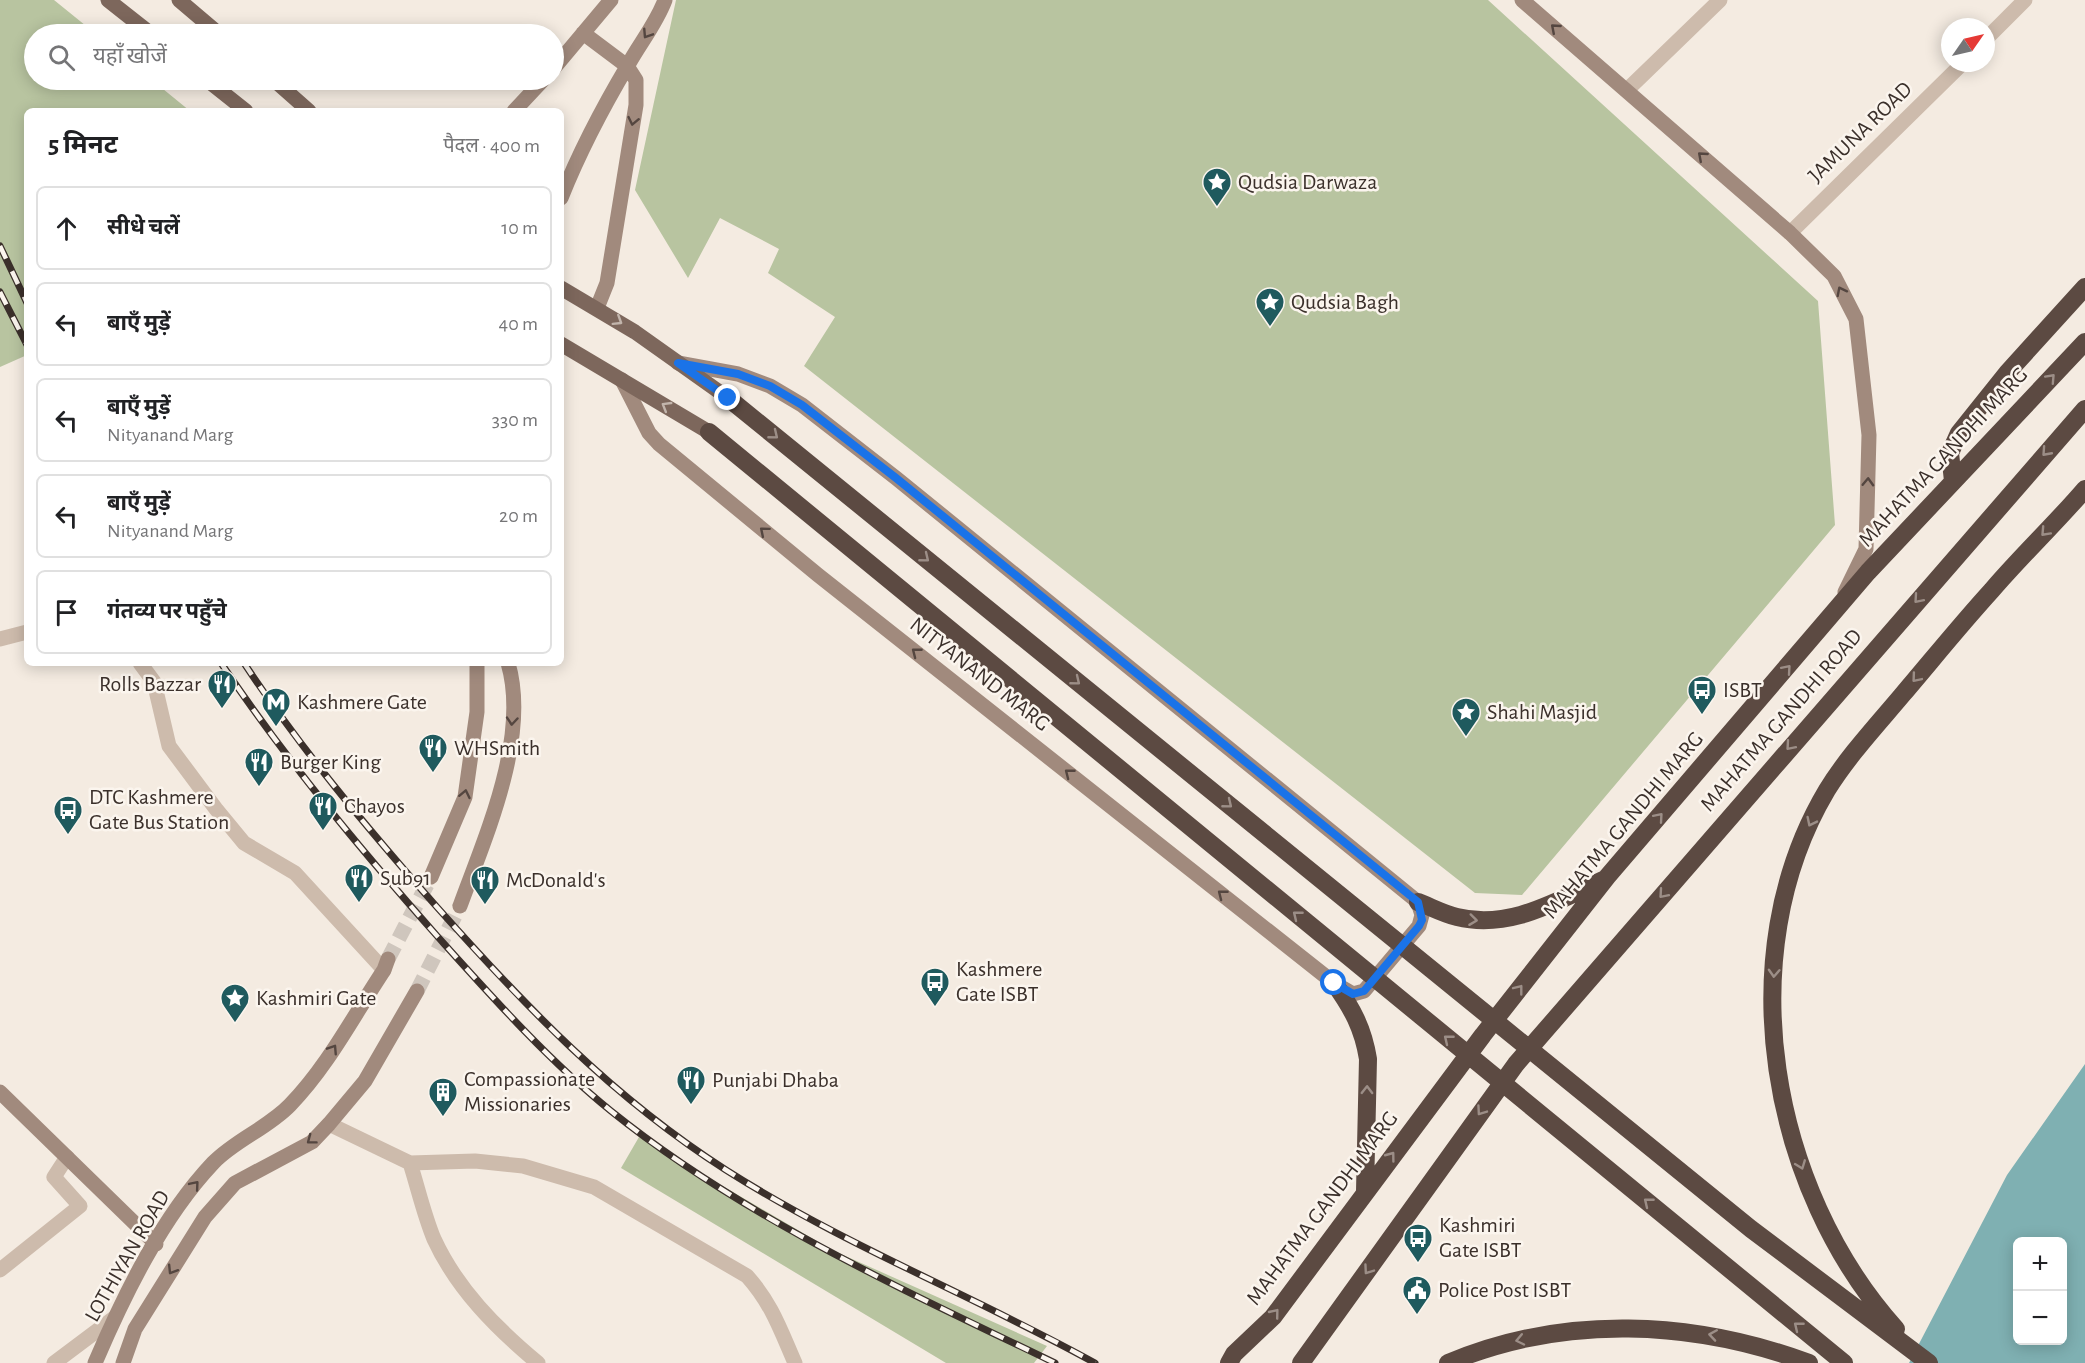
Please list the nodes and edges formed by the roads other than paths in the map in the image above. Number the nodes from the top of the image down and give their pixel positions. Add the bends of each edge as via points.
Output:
1 (108, 0) edge
2 (179, 0) edge
3 (611, 0) edge
4 (665, 0) edge
5 (1522, 0) edge
6 (1720, 0) edge
7 (2025, 0) edge
8 (138, 24) edge
9 (207, 24) edge
10 (1995, 30) edge
11 (583, 33) junction
12 (564, 56) edge
13 (627, 66) junction
14 (1954, 72) edge
15 (220, 90) edge
16 (285, 90) edge
17 (534, 90) edge
18 (1627, 90) junction
19 (242, 108) edge
20 (306, 108) edge
21 (517, 108) edge
22 (567, 170) edge
23 (1790, 233) junction
24 (2085, 287) edge
25 (564, 289) edge
26 (597, 308) junction
27 (2085, 342) edge
28 (564, 346) edge
29 (678, 363) junction
30 (622, 380) junction
31 (728, 398) joint
32 (2085, 408) edge
33 (709, 432) joint
34 (1953, 481) junction
35 (2085, 489) edge
36 (1833, 616) junction
37 (24, 633) edge
38 (0, 639) edge
39 (142, 666) edge
40 (477, 666) edge
41 (509, 666) edge
42 (1607, 877) junction
43 (431, 878) tunnel mouth
44 (1418, 902) junction
45 (460, 906) tunnel mouth
46 (386, 965) joint
47 (1334, 983) junction
48 (417, 991) tunnel mouth
49 (0, 1092) edge
50 (329, 1125) junction
51 (67, 1157) junction
52 (410, 1163) junction
53 (1365, 1191) junction
54 (156, 1244) junction
55 (0, 1270) edge
56 (114, 1318) junction
57 (1229, 1360) edge
58 (1926, 1361) edge
59 (54, 1363) edge
60 (95, 1363) edge
61 (123, 1363) edge
62 (538, 1363) edge
63 (795, 1363) edge
64 (1301, 1363) edge
65 (1448, 1363) edge
66 (1809, 1363) edge
67 (1844, 1363) edge

1 - 8 main road
2 - 9 main road
3 - 11 main road
4 -> 13 main road
18 -> 5 main road
6 - 18 street
7 - 10 street
11 - 12 main road
11 - 13 main road
13 - 22 main road
13 -> 26 main road via 636,80 636,105 607,283
14 - 23 street, JAMUNA ROAD
15 - 19 main road
16 - 20 main road
17 - 21 main road
23 -> 18 main road
36 -> 23 main road via 1866,549 1869,435 1856,320 1834,276
24 - 34 highway via 2007,373 1953,442
25 - 26 main road
26 -> 29 main road
34 -> 27 highway, MAHATMA GANDHI MARG
28 - 30 main road
29 - 31 main road
29 - 44 main road via 738,374 770,386 802,405
33 -> 30 main road
47 -> 30 main road, NITYANAND MARG via 818,575 659,444 649,433
31 -> 58 highway via 1750,1229
32 -> 64 highway, MAHATMA GANDHI ROAD via 1516,1064
67 -> 33 highway
34 - 36 highway, MAHATMA GANDHI MARG via 1868,572
35 -> 58 highway via 1992,590 1852,754 1827,790 1807,830 1780,915 1773,975 1774,1036 1782,1096 1797,1155 1819,1211 1848,1265 1883,1314
42 -> 36 highway, MAHATMA GANDHI MARG
37 - 38 street
39 - 46 street via 154,682 169,746 216,809 244,843 295,873
43 -> 40 main road via 465,797 477,712
41 -> 45 main road via 513,705 506,772 492,824
44 -> 42 highway via 1455,917 1502,920 1533,912
53 -> 42 highway, MAHATMA GANDHI MARG
44 - 47 main road, NITYANAND MARG via 1422,920 1419,926 1364,991 1353,994
54 -> 46 main road, LOTHIYAN ROAD via 177,1206 215,1161 289,1106 327,1057
53 -> 47 highway via 1368,1059 1357,1018
48 - 50 main road, LOTHIYAN ROAD via 364,1081
49 - 51 main road
50 - 52 street
50 -> 61 main road, LOTHIYAN ROAD via 312,1142 235,1184 205,1217 135,1329
51 - 54 main road
51 - 55 street via 54,1177 79,1207
52 - 62 street via 433,1237 462,1287
52 - 63 street via 475,1161 514,1165 594,1187 747,1276 779,1321
57 -> 53 highway, MAHATMA GANDHI MARG via 1273,1317
54 - 56 main road, LOTHIYAN ROAD
56 - 59 street
56 - 60 main road, LOTHIYAN ROAD
66 -> 65 highway via 1721,1336 1617,1327 1514,1341

